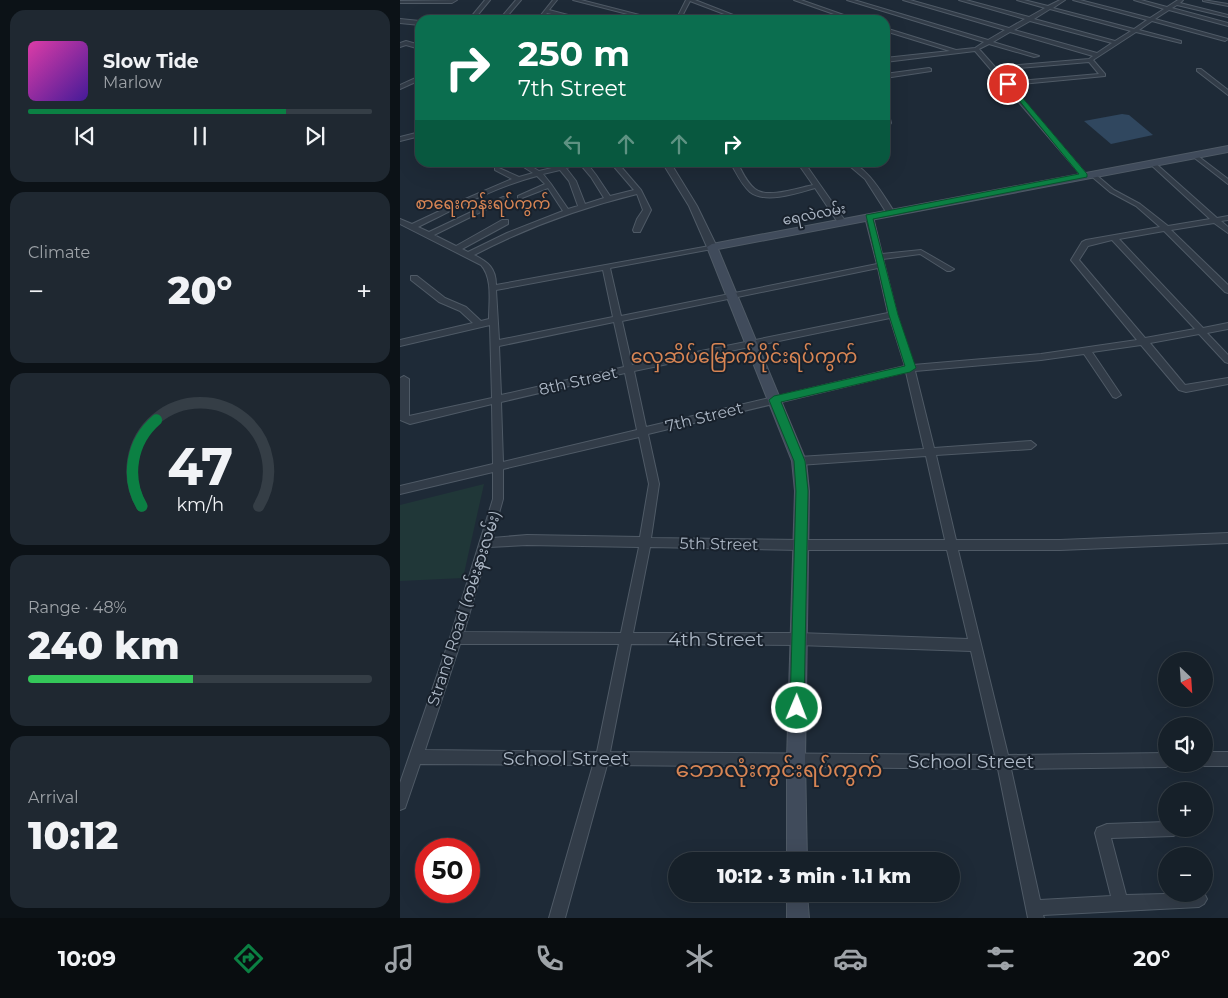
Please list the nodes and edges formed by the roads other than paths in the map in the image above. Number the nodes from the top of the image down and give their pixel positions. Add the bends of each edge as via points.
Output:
1 (455, 0) edge
2 (488, 0) edge
3 (519, 0) edge
4 (555, 0) edge
5 (575, 0) edge
6 (690, 0) edge
7 (796, 0) edge
8 (849, 0) edge
9 (876, 0) edge
10 (905, 0) edge
11 (961, 0) edge
12 (1019, 0) edge
13 (1063, 0) edge
14 (1076, 0) edge
15 (1136, 0) edge
16 (1205, 0) edge
17 (1179, 1) edge
18 (400, 2) edge
19 (864, 5) junction
20 (1228, 5) edge
21 (1048, 8) junction
22 (1167, 8) junction
23 (546, 11) junction
24 (475, 15) edge
25 (506, 15) edge
26 (543, 15) edge
27 (563, 15) edge
28 (636, 15) edge
29 (681, 15) edge
30 (730, 15) edge
31 (841, 15) edge
32 (1228, 16) edge
33 (904, 18) junction
34 (1029, 19) junction
35 (1152, 19) junction
36 (400, 21) edge
37 (894, 21) dead end
38 (415, 22) edge
39 (1228, 24) edge
40 (1009, 30) junction
41 (890, 31) edge
42 (1134, 31) junction
43 (1225, 39) dead end
44 (987, 42) junction
45 (1178, 42) dead end
46 (1116, 43) junction
47 (400, 44) edge
48 (415, 45) edge
49 (976, 49) junction
50 (957, 51) junction
51 (1097, 55) junction
52 (1036, 56) dead end
53 (890, 59) edge
54 (1090, 60) junction
55 (995, 69) junction
56 (929, 70) dead end
57 (1199, 70) dead end
58 (890, 75) edge
59 (415, 80) edge
60 (1008, 84) junction
61 (400, 87) edge
62 (1228, 93) edge
63 (415, 136) edge
64 (400, 140) edge
65 (1228, 148) edge
66 (1194, 155) junction
67 (1152, 163) junction
68 (527, 167) edge
69 (565, 167) edge
70 (584, 167) edge
71 (618, 167) edge
72 (669, 167) edge
73 (736, 167) edge
74 (803, 167) edge
75 (854, 167) edge
76 (562, 168) junction
77 (496, 169) dead end
78 (538, 174) junction
79 (1088, 175) junction
80 (518, 179) junction
81 (1228, 182) edge
82 (549, 185) junction
83 (816, 186) junction
84 (639, 191) junction
85 (520, 197) dead end
86 (505, 198) dead end
87 (608, 199) junction
88 (582, 206) junction
89 (566, 211) junction
90 (891, 212) junction
91 (869, 217) junction
92 (1228, 218) edge
93 (1215, 220) junction
94 (400, 221) edge
95 (505, 222) dead end
96 (842, 222) junction
97 (413, 227) junction
98 (1165, 228) junction
99 (638, 230) dead end
100 (1228, 231) edge
101 (429, 235) junction
102 (1114, 238) junction
103 (712, 247) junction
104 (456, 249) junction
105 (468, 255) junction
106 (880, 261) junction
107 (606, 267) junction
108 (950, 269) dead end
109 (414, 278) dead end
110 (493, 288) junction
111 (1228, 290) edge
112 (732, 295) junction
113 (894, 315) junction
114 (617, 318) junction
115 (494, 321) junction
116 (479, 324) junction
117 (1228, 326) edge
118 (1200, 331) junction
119 (1142, 342) junction
120 (751, 343) junction
121 (400, 344) edge
122 (495, 344) junction
123 (1086, 350) junction
124 (1228, 360) edge
125 (910, 368) junction
126 (629, 369) junction
127 (404, 379) dead end
128 (1228, 381) edge
129 (1116, 395) dead end
130 (497, 400) junction
131 (774, 400) junction
132 (643, 432) junction
133 (1031, 445) dead end
134 (928, 452) junction
135 (799, 461) junction
136 (498, 467) junction
137 (400, 490) edge
138 (1228, 538) edge
139 (645, 542) junction
140 (486, 543) junction
141 (952, 544) junction
142 (800, 545) junction
143 (456, 638) junction
144 (626, 639) junction
145 (798, 639) junction
146 (975, 644) junction
147 (416, 757) junction
148 (602, 758) junction
149 (1213, 759) edge
150 (1228, 759) edge
151 (796, 760) junction
152 (1158, 760) edge
153 (1003, 762) junction
154 (400, 803) edge
155 (1158, 829) edge
156 (797, 852) edge
157 (1158, 901) edge
158 (797, 902) edge
159 (1120, 903) junction
160 (1035, 913) edge
161 (557, 918) edge
162 (798, 918) edge

1 - 18 street
2 - 24 street
3 - 25 street
4 - 23 street
5 - 28 street
6 - 29 street
6 - 30 street
7 - 31 street
8 - 19 street
9 - 19 street
10 - 40 street
11 - 34 street
12 - 21 street
13 - 21 street
14 - 35 street
15 - 22 street
16 - 20 street
17 - 22 street
17 - 32 street
19 - 33 street
21 - 34 street
21 - 42 street
22 - 35 street
22 - 39 street
23 - 26 street
23 - 27 street
33 - 37 street
33 - 44 street
34 - 40 street
34 - 46 street
35 - 42 street
35 - 43 street
36 - 38 street
40 - 44 street
40 - 51 street
41 - 50 street
42 - 45 street
42 - 46 street
44 - 49 street
44 - 52 street
46 - 51 street
47 - 48 street
49 - 50 street
49 - 55 street
50 - 53 street
51 - 54 street
54 - 55 street
54 - 60 street via 1103,75
55 - 60 street
56 - 58 street
57 - 62 street
59 - 61 street
60 - 79 street
63 - 64 street
65 - 66 main road, ရေလဲလမ်း
66 - 67 main road, ရေလဲလမ်း
66 - 81 street
67 - 79 main road, ရေလဲလမ်း
67 - 93 street
68 - 78 street
69 - 76 street
70 - 87 street via 594,176
71 - 84 street
72 - 103 street via 693,206
73 - 83 street via 757,194 770,195
74 - 83 street
75 - 90 street via 867,178
76 - 78 street
76 - 88 street via 575,185
77 - 80 street
78 - 80 street
78 - 82 street
79 - 90 main road, ရေလဲလမ်း
79 - 98 street via 1138,205
80 - 97 street
82 - 85 street
82 - 89 street
83 - 96 street
84 - 87 street
84 - 99 street via 648,210
86 - 101 street
87 - 88 street
88 - 89 street
89 - 105 street via 504,236
90 - 91 main road, ရေလဲလမ်း
91 - 96 main road, ရေလဲလမ်း
91 - 106 street
92 - 93 street
93 - 98 street
93 - 100 street
94 - 97 street, Strand Road (ကမ်းနားလမ်း)
95 - 104 street
96 - 103 main road, ရေလဲလမ်း
97 - 101 street, Strand Road (ကမ်းနားလမ်း)
98 - 102 street
98 - 111 street
101 - 104 street, Strand Road (ကမ်းနားလမ်း)
102 - 118 street
102 - 119 street via 1086,243 1075,260
103 - 107 street, ရေလဲလမ်း
103 - 112 main road
104 - 105 street, Strand Road (ကမ်းနားလမ်း)
105 - 110 street, Strand Road (ကမ်းနားလမ်း) via 489,269
106 - 108 street via 921,252
106 - 112 street
106 - 113 street
107 - 110 street, ရေလဲလမ်း
107 - 114 street
109 - 116 street via 442,300 463,309
110 - 115 street, Strand Road (ကမ်းနားလမ်း)
112 - 114 street
112 - 120 main road
113 - 120 street, 8th Street
113 - 125 street
114 - 122 street
114 - 126 street
115 - 116 street
115 - 122 street, Strand Road (ကမ်းနားလမ်း)
116 - 121 street
117 - 118 street, 7th Street
118 - 119 street, 7th Street
118 - 124 street
119 - 123 street, 7th Street
119 - 128 street via 1184,389
120 - 126 street, 8th Street
120 - 131 main road
122 - 130 street, Strand Road (ကမ်းနားလမ်း)
123 - 125 street, 7th Street
123 - 129 street
125 - 131 street, 7th Street
125 - 134 street
126 - 130 street, 8th Street
126 - 132 street
127 - 130 street, 8th Street via 406,420
130 - 136 street, Strand Road (ကမ်းနားလမ်း)
131 - 132 street, 7th Street
131 - 135 main road
132 - 136 street, 7th Street
132 - 139 street via 654,484
133 - 134 street
134 - 135 street
134 - 141 street
135 - 142 main road via 802,491
136 - 137 street, 7th Street
136 - 140 street, Strand Road (ကမ်းနားလမ်း) via 498,499
138 - 141 street, 5th Street via 1060,545
139 - 140 street, 5th Street via 527,540
139 - 142 street, 5th Street
139 - 144 street
140 - 143 street, Strand Road (ကမ်းနားလမ်း)
141 - 142 street, 5th Street
141 - 146 street
142 - 145 main road
143 - 144 street, 4th Street
143 - 147 street, Strand Road (ကမ်းနားလမ်း)
144 - 145 street, 4th Street
144 - 148 street
145 - 146 street, 4th Street
145 - 151 main road
146 - 153 street
147 - 148 street, School Street
147 - 154 street, Strand Road (ကမ်းနားလမ်း)
148 - 151 street, School Street
148 - 161 street
149 - 150 street
151 - 153 street, School Street
151 - 156 main road
152 - 153 street, School Street
153 - 160 street
155 - 159 street via 1107,830 1102,833
157 - 159 street
158 - 162 main road
159 - 160 street

